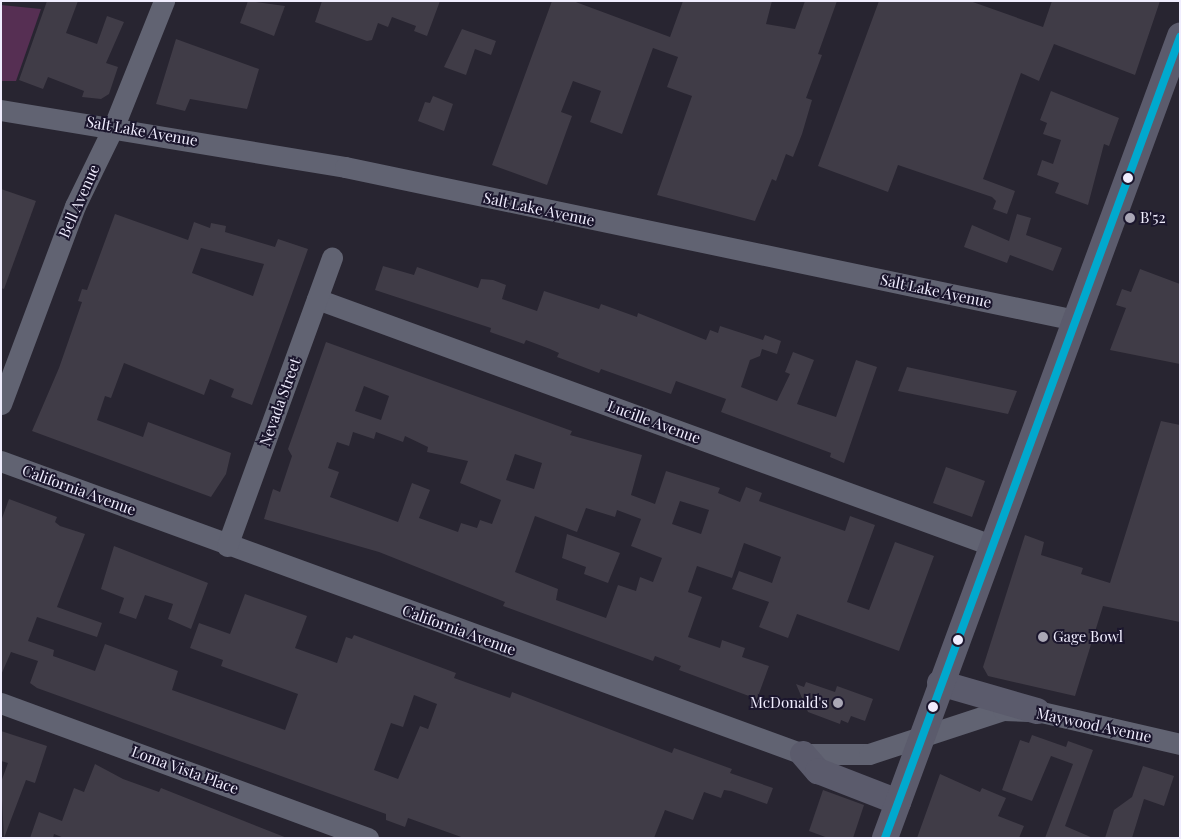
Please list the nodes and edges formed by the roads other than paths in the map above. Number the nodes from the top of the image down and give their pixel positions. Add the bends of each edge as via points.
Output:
1 (164, 1) edge
2 (1180, 36) edge
3 (1, 110) edge
4 (114, 126) junction
5 (332, 258) dead end
6 (317, 299) junction
7 (1075, 320) junction
8 (1, 404) edge
9 (1, 461) edge
10 (991, 545) junction
11 (227, 546) junction
12 (940, 683) junction
13 (1, 702) edge
14 (1037, 711) junction
15 (921, 736) junction
16 (1180, 744) edge
17 (803, 754) junction
18 (898, 802) junction
19 (368, 838) edge
20 (885, 838) edge

1 - 4 street, Bell Avenue
2 - 7 main road
3 - 4 street, Salt Lake Avenue
4 - 7 street, Salt Lake Avenue via 345,167
4 - 8 street, Bell Avenue via 75,206
5 - 6 street, Nevada Street
6 - 10 street, Lucille Avenue
6 - 11 street, Nevada Street
7 - 10 main road
9 - 11 street, California Avenue
10 - 12 main road
11 - 17 street, California Avenue
12 - 14 main road
12 - 15 main road
13 - 19 street, Loma Vista Place
14 - 15 street, Maywood Avenue via 989,713
14 - 16 street, Maywood Avenue
15 - 17 street, California Avenue via 869,754
15 - 18 main road
17 - 18 main road via 818,771
18 - 20 main road

